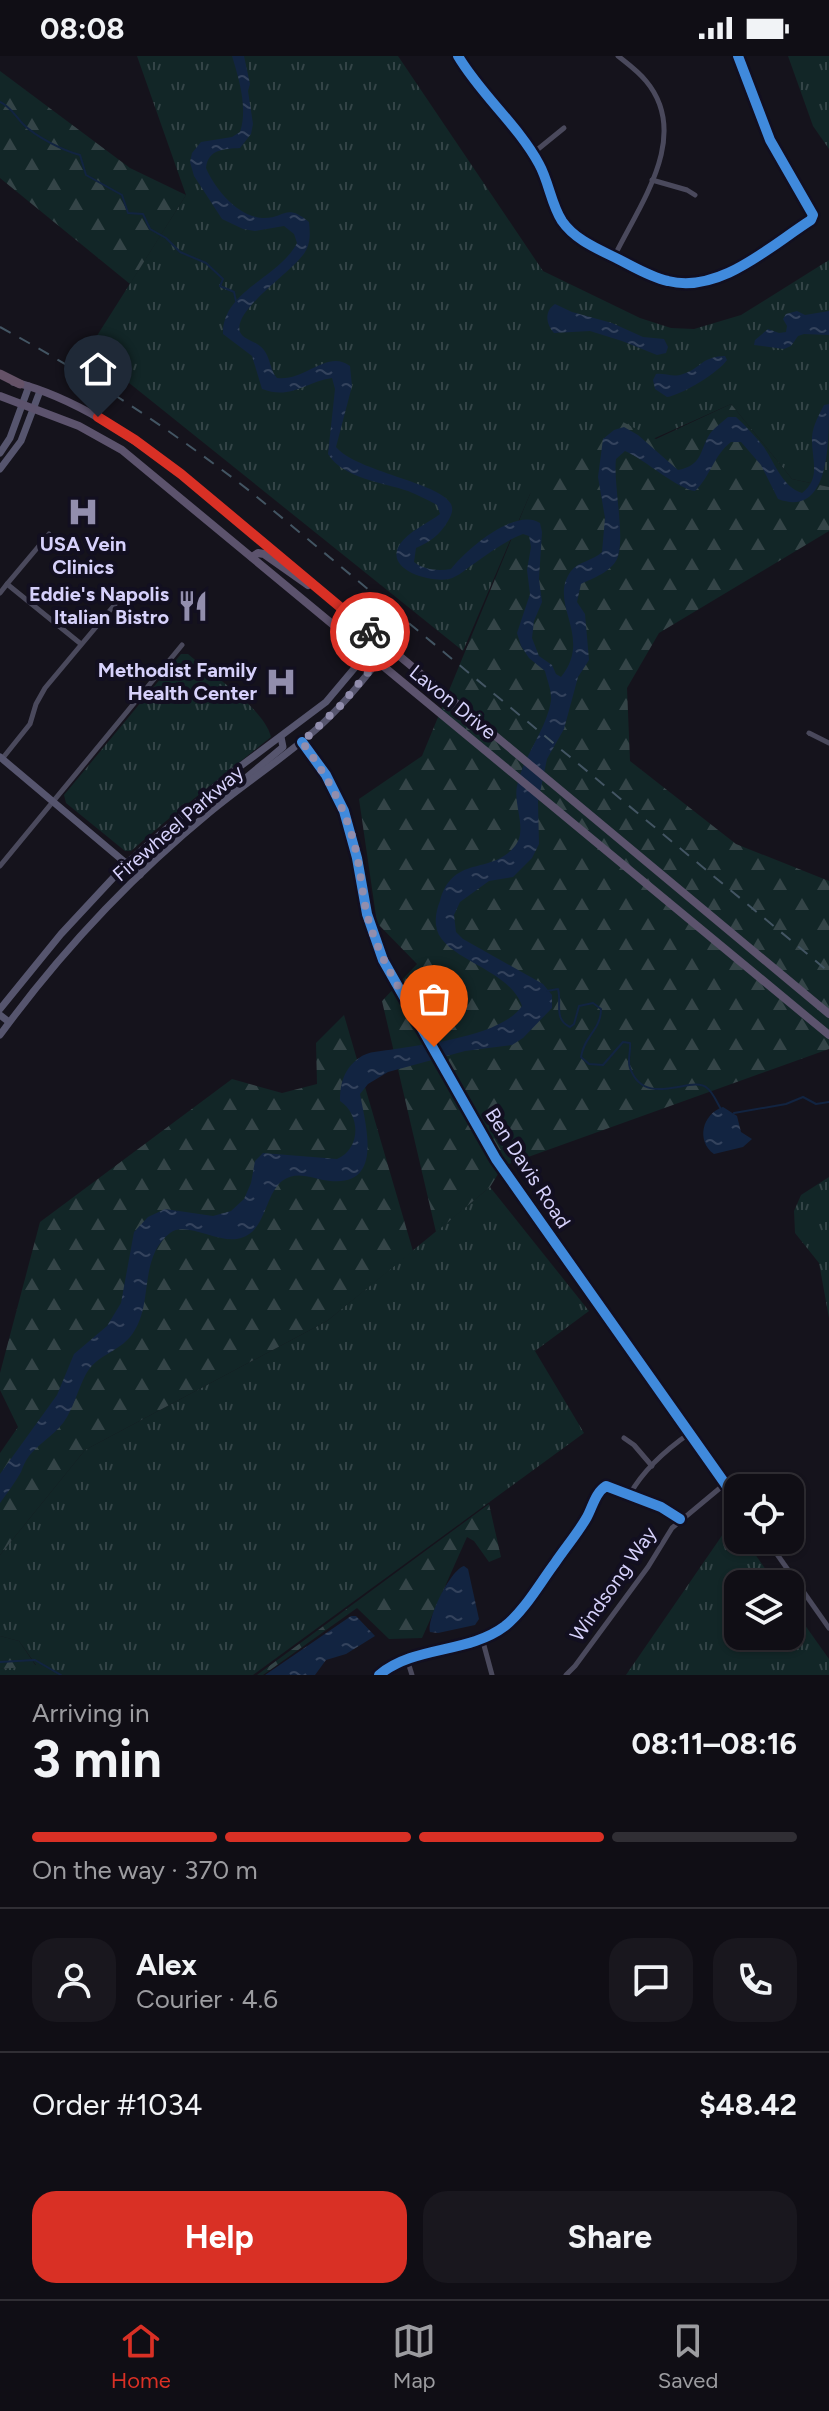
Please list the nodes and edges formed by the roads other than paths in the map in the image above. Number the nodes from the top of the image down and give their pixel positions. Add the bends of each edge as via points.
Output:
1 (458, 56) edge
2 (618, 56) edge
3 (738, 56) edge
4 (564, 128) dead end
5 (532, 154) junction
6 (652, 180) junction
7 (695, 195) dead end
8 (614, 257) junction
9 (0, 376) edge
10 (24, 385) junction
11 (40, 391) junction
12 (0, 396) edge
13 (23, 404) junction
14 (34, 407) junction
15 (0, 453) edge
16 (0, 469) edge
17 (49, 534) dead end
18 (252, 557) junction
19 (7, 584) junction
20 (316, 587) junction
21 (0, 593) edge
22 (122, 596) dead end
23 (379, 639) junction
24 (81, 644) junction
25 (182, 645) dead end
26 (389, 647) junction
27 (368, 653) junction
28 (377, 662) junction
29 (809, 733) dead end
30 (281, 737) junction
31 (302, 742) junction
32 (829, 743) edge
33 (1, 758) edge
34 (54, 801) junction
35 (211, 811) junction
36 (127, 863) junction
37 (0, 866) edge
38 (140, 875) junction
39 (0, 1012) edge
40 (829, 1014) edge
41 (3, 1028) edge
42 (829, 1035) edge
43 (690, 1433) junction
44 (624, 1438) dead end
45 (652, 1466) junction
46 (724, 1480) edge
47 (724, 1485) edge
48 (630, 1494) junction
49 (680, 1519) junction
50 (777, 1554) edge
51 (829, 1628) edge
52 (482, 1638) junction
53 (407, 1659) junction
54 (379, 1675) edge
55 (412, 1675) edge
56 (492, 1675) edge
57 (566, 1675) edge

1 - 5 street
2 - 6 street via 647,82 663,113 664,149
3 - 8 street via 770,140 812,209 811,220 708,281 676,283
4 - 5 street
5 - 8 street via 567,227
6 - 7 street
6 - 8 street
9 - 10 highway
10 - 11 main road, Lavon Drive
10 - 13 main road
11 - 14 main road
11 - 20 main road, Lavon Drive via 135,440
12 - 13 main road, Lavon Drive
13 - 14 main road, Lavon Drive
13 - 15 main road
14 - 16 main road via 21,441
14 - 18 main road, Lavon Drive via 122,450
17 - 19 street
18 - 20 main road via 264,554
18 - 27 main road, Lavon Drive
19 - 21 street
19 - 24 street
20 - 23 main road, Lavon Drive
22 - 24 street
23 - 26 main road, Lavon Drive
23 - 27 main road, Firewheel Parkway
24 - 33 street via 45,688 30,724
25 - 34 street
26 - 28 main road, Firewheel Parkway
26 - 40 main road, Lavon Drive
27 - 28 main road, Lavon Drive
27 - 30 main road, Firewheel Parkway via 326,702
28 - 31 main road, Firewheel Parkway
28 - 42 main road, Lavon Drive
29 - 32 street
30 - 35 main road via 283,747
30 - 36 main road, Firewheel Parkway
31 - 35 main road, Firewheel Parkway
31 - 43 street, Ben Davis Road via 344,811 383,960 496,1159
33 - 34 main road
34 - 36 main road
34 - 37 street
35 - 38 main road, Firewheel Parkway
36 - 38 main road
36 - 39 main road, Firewheel Parkway via 61,934
38 - 41 main road, Firewheel Parkway
39 - 41 main road
43 - 45 street
43 - 46 street, Ben Davis Road
44 - 45 street
45 - 48 street
47 - 49 street, Windsong Way
48 - 49 street
48 - 52 street via 606,1486 598,1492 586,1518 515,1617
49 - 57 street, Windsong Way
50 - 51 street
52 - 53 street
52 - 56 street
53 - 54 street
53 - 55 street

